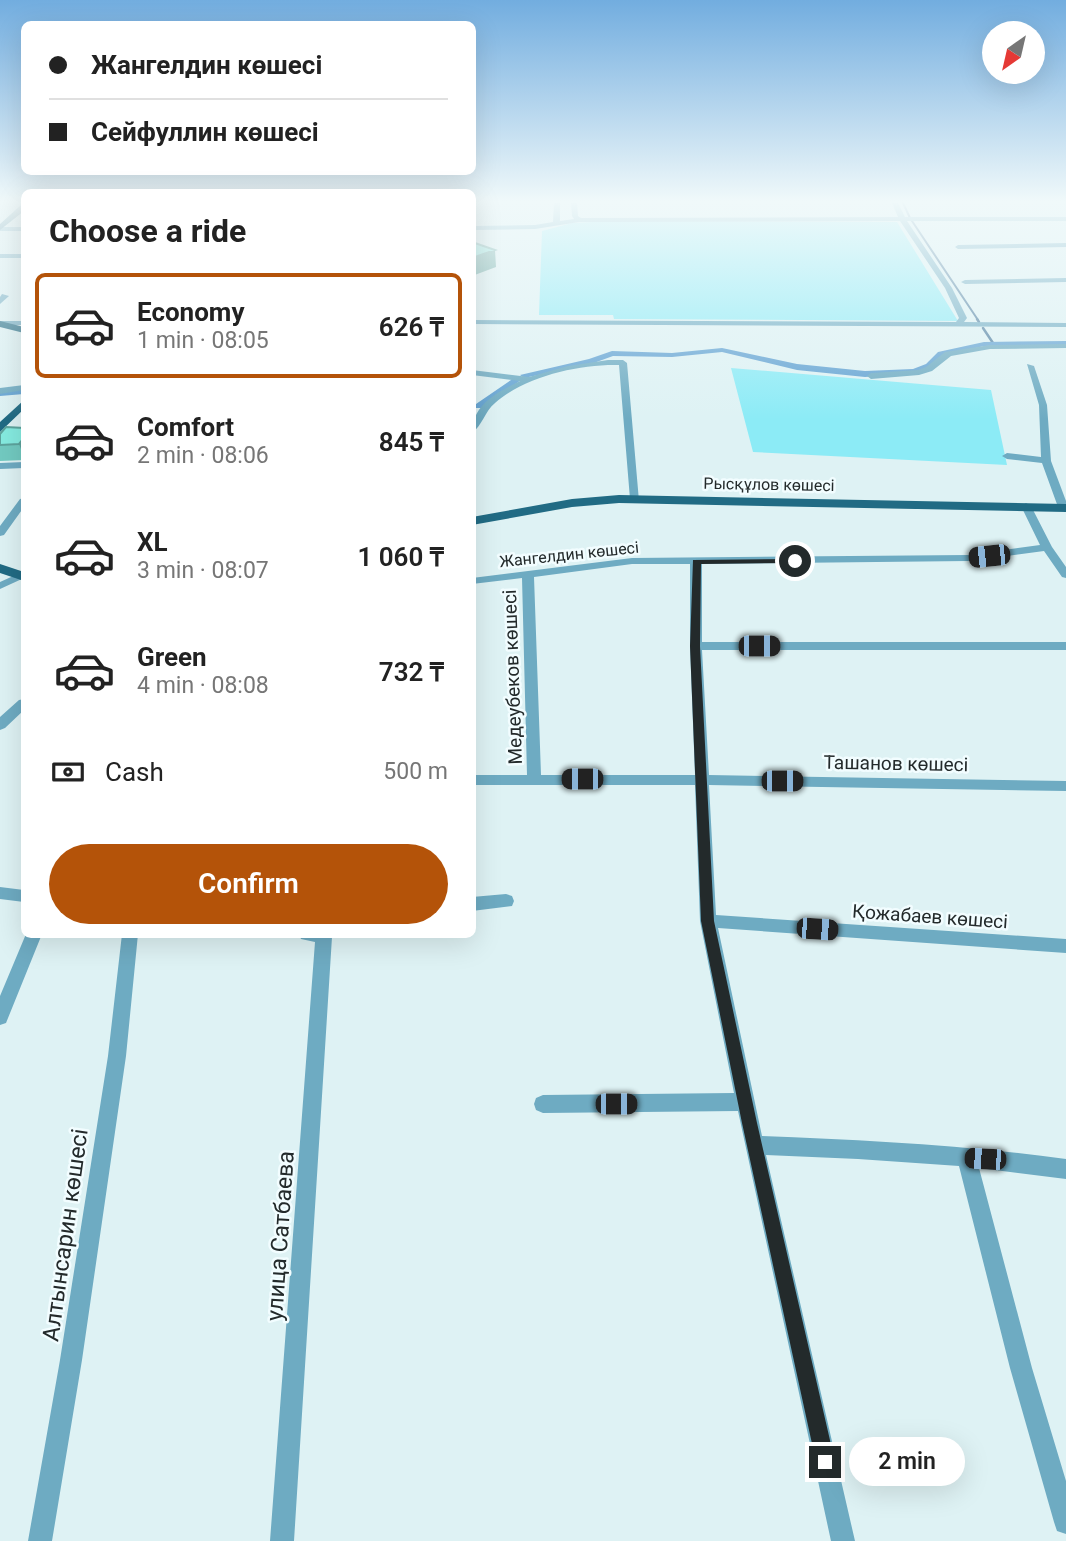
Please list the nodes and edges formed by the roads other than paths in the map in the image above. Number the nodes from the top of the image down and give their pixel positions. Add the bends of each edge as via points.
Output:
1 (940, 275) edge
2 (1066, 280) edge
3 (965, 282) dead end
4 (476, 322) edge
5 (21, 323) edge
6 (0, 324) edge
7 (958, 324) junction
8 (1066, 326) edge
9 (21, 329) edge
10 (1066, 346) edge
11 (1030, 366) dead end
12 (476, 373) edge
13 (871, 376) dead end
14 (529, 380) junction
15 (21, 388) edge
16 (0, 391) edge
17 (21, 406) edge
18 (478, 409) edge
19 (0, 429) edge
20 (1007, 456) dead end
21 (1046, 461) junction
22 (21, 465) edge
23 (0, 466) edge
24 (635, 499) junction
25 (21, 505) edge
26 (1026, 506) junction
27 (1065, 508) edge
28 (476, 518) edge
29 (0, 533) edge
30 (1047, 547) junction
31 (696, 562) junction
32 (0, 568) edge
33 (528, 574) junction
34 (1066, 575) edge
35 (21, 576) edge
36 (21, 576) edge
37 (476, 580) edge
38 (0, 586) edge
39 (695, 646) junction
40 (1066, 646) edge
41 (21, 706) edge
42 (0, 725) edge
43 (534, 779) junction
44 (476, 780) edge
45 (702, 780) junction
46 (1066, 786) edge
47 (0, 893) edge
48 (21, 896) edge
49 (506, 901) dead end
50 (476, 904) edge
51 (708, 921) junction
52 (32, 938) edge
53 (130, 938) edge
54 (319, 938) edge
55 (1066, 946) edge
56 (0, 1017) edge
57 (745, 1102) junction
58 (544, 1104) dead end
59 (754, 1145) junction
60 (967, 1158) junction
61 (1066, 1169) edge
62 (1066, 1522) edge
63 (40, 1541) edge
64 (282, 1541) edge
65 (843, 1541) edge

1 - 7 street via 963,318
2 - 3 street
4 - 7 street
5 - 6 street
6 - 9 main road
7 - 8 street
10 - 13 street via 990,347 948,354 919,372
11 - 21 street via 1043,405
12 - 14 street
14 - 18 street
14 - 24 street via 623,363
15 - 16 street
17 - 19 main road
20 - 21 street
21 - 27 street
22 - 23 street
24 - 26 main road, Рысқұлов көшесі
24 - 28 main road, Рысқұлов көшесі via 588,501
25 - 29 street
26 - 27 main road, Рысқұлов көшесі
26 - 30 street
30 - 31 street, Жангелдин көшесі via 968,558
30 - 34 street
31 - 33 street, Жангелдин көшесі via 632,561
31 - 39 street
32 - 35 main road
33 - 37 street, Жангелдин көшесі
33 - 43 street, Медеубеков көшесі
36 - 38 street
39 - 40 street
39 - 45 street
41 - 42 street
43 - 44 street, Ташанов көшесі
43 - 45 street, Ташанов көшесі
45 - 46 street, Ташанов көшесі
45 - 51 street
47 - 48 street
49 - 50 street
51 - 55 street, Қожабаев көшесі
51 - 57 street
52 - 56 street
53 - 63 street, Алтынсарин көшесі via 117,1058
54 - 64 street, улица Сатбаева
57 - 58 street
57 - 59 street
59 - 60 street
59 - 65 street
60 - 61 street
60 - 62 street

